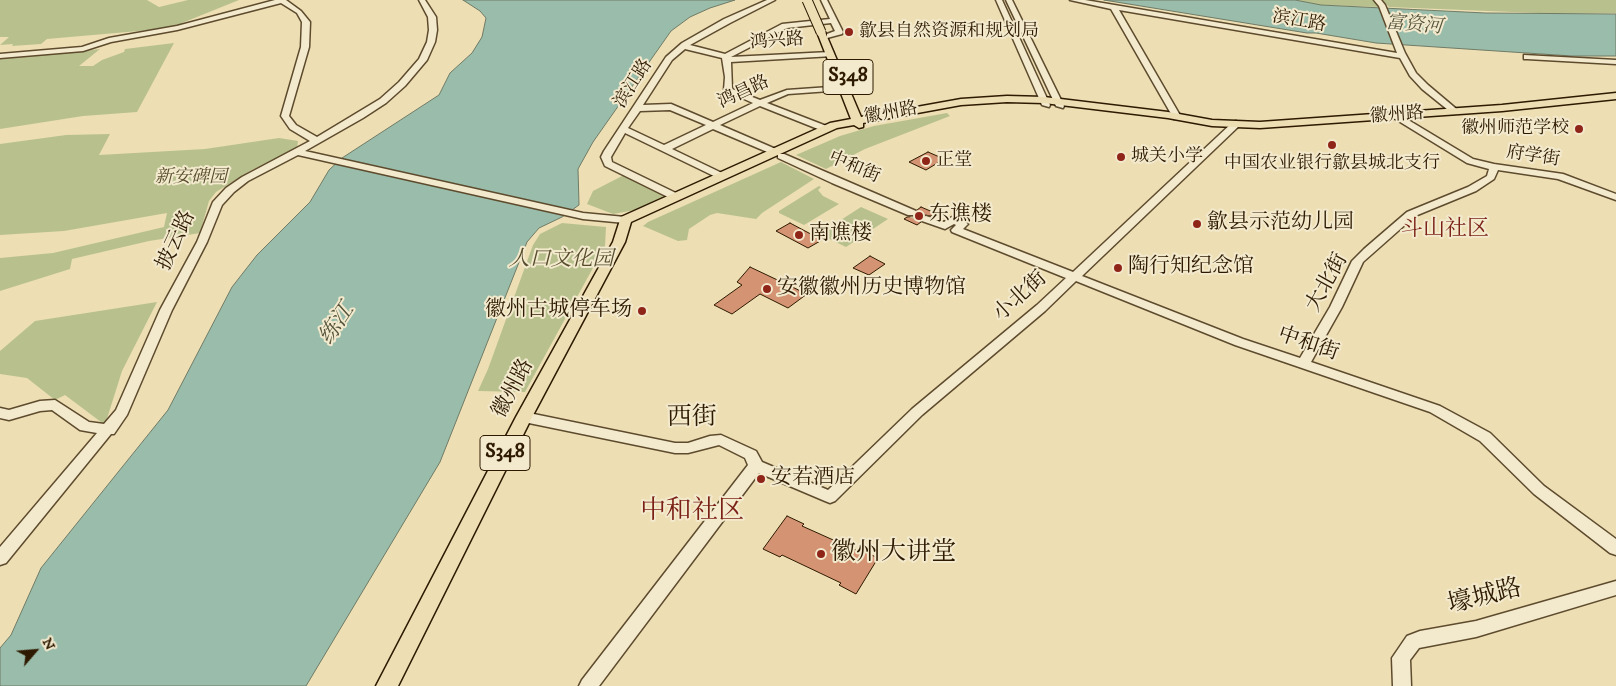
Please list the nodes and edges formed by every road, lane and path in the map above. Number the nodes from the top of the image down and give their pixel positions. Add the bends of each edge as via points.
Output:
1 (282, 0) edge
2 (422, 0) edge
3 (772, 0) edge
4 (807, 0) edge
5 (814, 0) edge
6 (824, 0) edge
7 (999, 0) edge
8 (1010, 0) edge
9 (1073, 0) edge
10 (1380, 3) edge
11 (1114, 6) junction
12 (834, 22) junction
13 (826, 33) junction
14 (684, 46) junction
15 (830, 54) junction
16 (1402, 55) junction
17 (0, 56) edge
18 (1527, 57) dead end
19 (726, 59) junction
20 (1616, 62) edge
21 (844, 88) junction
22 (1616, 96) edge
23 (759, 103) junction
24 (1045, 103) junction
25 (1059, 104) junction
26 (638, 108) junction
27 (1456, 112) junction
28 (1396, 115) junction
29 (1177, 117) junction
30 (863, 121) junction
31 (1236, 124) junction
32 (713, 125) junction
33 (623, 129) junction
34 (826, 129) junction
35 (317, 141) junction
36 (664, 149) junction
37 (301, 153) junction
38 (778, 154) junction
39 (1494, 167) junction
40 (721, 176) junction
41 (676, 196) junction
42 (1616, 197) edge
43 (912, 213) tunnel mouth
44 (926, 219) tunnel mouth
45 (625, 220) junction
46 (1074, 275) junction
47 (1303, 364) junction
48 (0, 413) edge
49 (524, 417) junction
50 (108, 430) junction
51 (756, 466) junction
52 (1616, 548) edge
53 (0, 558) edge
54 (1616, 588) edge
55 (387, 686) edge
56 (588, 686) edge
57 (1402, 686) edge

1 - 17 street via 177,28 83,48
1 - 35 street via 300,12 306,22 305,47 285,116 293,127
2 - 35 street, 披云路 via 432,16 433,30 430,47 423,60 383,101
3 - 14 street, 滨江路 via 735,16
4 - 13 main road, S348, bridge
5 - 13 main road, S348
6 - 12 street
7 - 24 street
8 - 25 street
9 - 11 street, 滨江路
10 - 16 street
11 - 16 street, 滨江路
11 - 29 street
12 - 13 street via 839,32
12 - 19 street via 785,26
13 - 15 main road, S348
13 - 30 main road, S348
14 - 19 street, 鸿兴路
14 - 26 street, 滨江路 via 669,59
15 - 19 street, 鸿兴路
15 - 21 main road, S348
16 - 27 street via 1417,79
18 - 20 street
19 - 23 street via 728,90
21 - 23 street, 鸿昌路 via 787,92
21 - 30 main road, S348
22 - 27 main road, 徽州路
23 - 32 street, 鸿昌路
23 - 34 street
24 - 25 main road, 徽州路
24 - 30 main road, 徽州路 via 975,105
25 - 29 main road, 徽州路 via 1168,119
26 - 32 street, 中和街 via 671,107
26 - 33 street, 滨江路
27 - 28 main road, 徽州路
28 - 31 main road, 徽州路 via 1290,124
28 - 39 street, 府学街 via 1461,157
29 - 31 main road, 徽州路
30 - 34 main road, 徽州路 / S348
30 - 38 main road, 徽州路 / S348
31 - 46 street, 小北街
32 - 36 street, 鸿昌路
32 - 38 street, 中和街
33 - 36 street
33 - 41 street, 滨江路 via 606,157 607,162
34 - 38 main road, 徽州路 / S348
35 - 37 street, 披云路
36 - 40 street
37 - 45 street via 583,216
37 - 50 street, 披云路 via 245,179 217,204 202,242 155,334 126,404
38 - 40 main road, 徽州路 / S348
38 - 43 street, 中和街 via 835,182
38 - 45 main road, 徽州路 / S348 via 644,218
39 - 42 street, 府学街 via 1560,176
39 - 47 street, 大北街 via 1491,177 1472,189 1411,214 1358,261
40 - 41 main road, 徽州路 / S348
41 - 45 main road, 徽州路 / S348
44 - 46 street, 中和街
45 - 49 main road, 徽州路 / S348 via 619,242
46 - 47 street, 中和街 via 1239,342
46 - 51 street, 小北街 via 1041,308 917,412 830,497
47 - 52 street, 中和街 via 1420,403 1462,423 1485,438 1539,490
48 - 50 street via 10,415 55,405 85,426
49 - 51 street, 西街 via 676,448 722,440 751,455
49 - 55 main road, 徽州路 / S348
50 - 53 street, 披云路
51 - 56 street
54 - 57 street, 壕城路 via 1476,629 1413,642 1401,658

